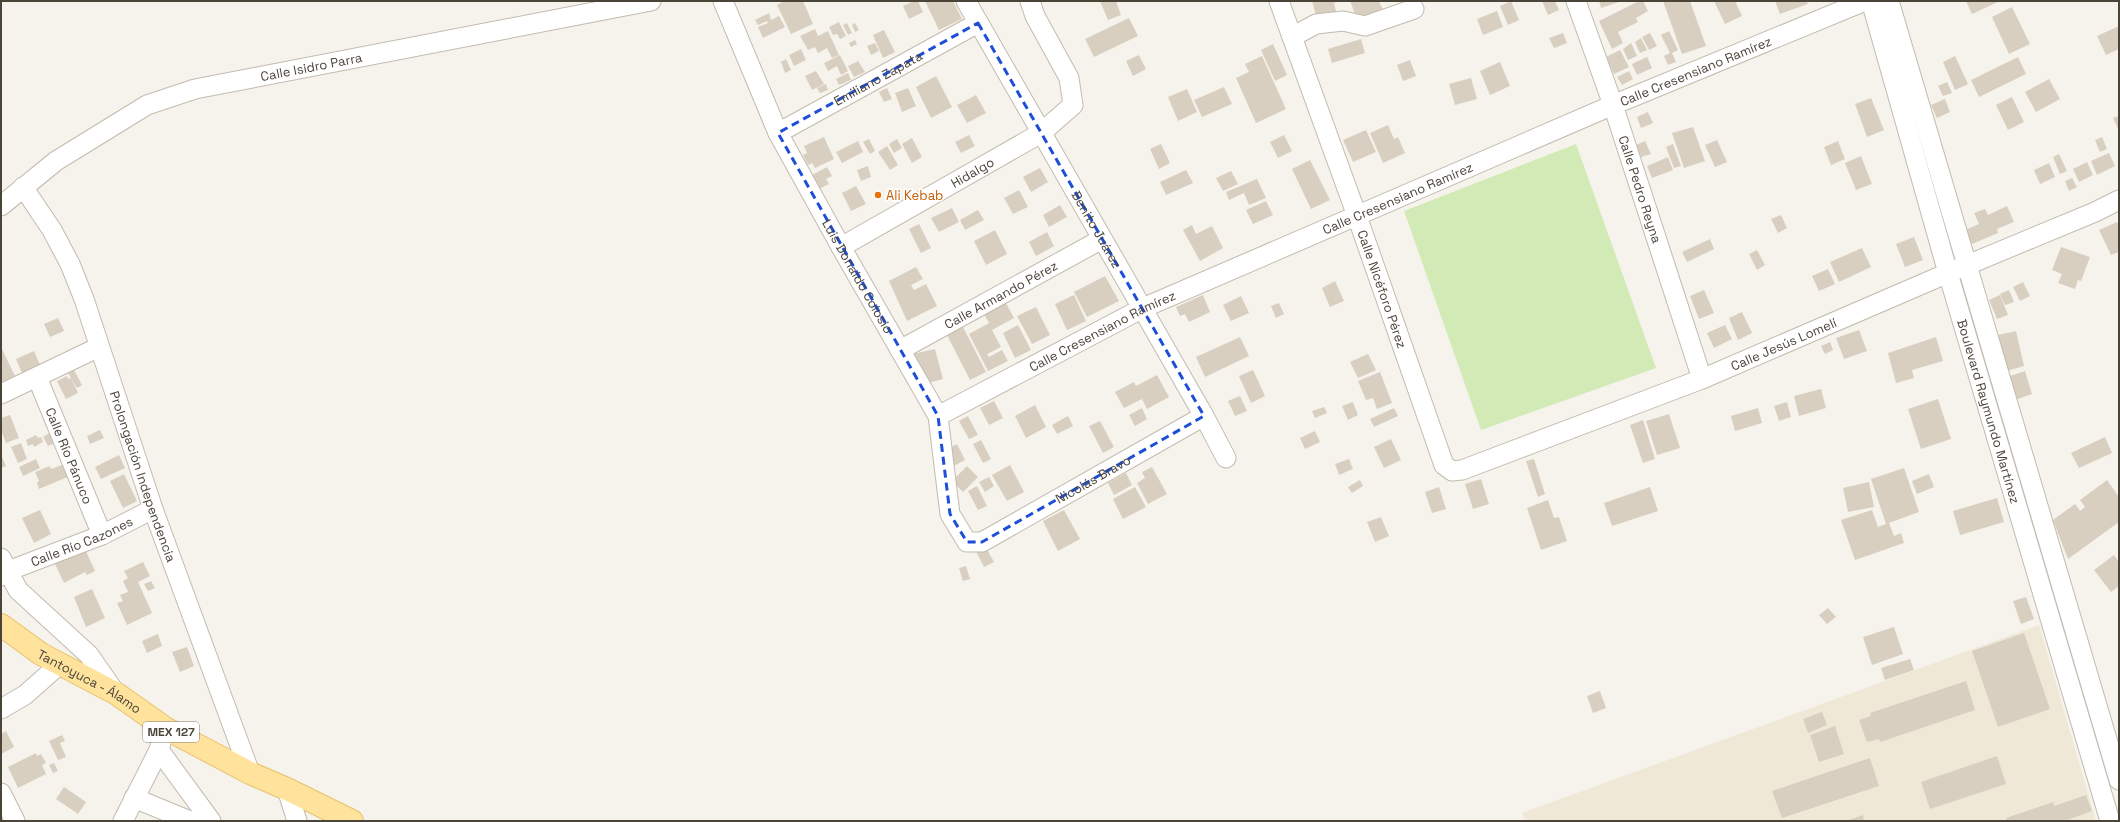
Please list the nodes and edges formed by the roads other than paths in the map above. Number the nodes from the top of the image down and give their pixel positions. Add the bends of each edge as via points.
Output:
1 (651, 1) edge
2 (722, 1) edge
3 (966, 1) edge
4 (1030, 1) edge
5 (1279, 1) edge
6 (1576, 1) edge
7 (1865, 1) edge
8 (1871, 1) edge
9 (1890, 1) edge
10 (1414, 9) dead end
11 (978, 23) junction
12 (1292, 37) junction
13 (1613, 105) junction
14 (778, 133) junction
15 (1041, 133) junction
16 (23, 187) junction
17 (2119, 200) edge
18 (1, 206) edge
19 (1358, 216) junction
20 (1102, 239) junction
21 (840, 247) junction
22 (1969, 264) junction
23 (1948, 273) junction
24 (1143, 308) junction
25 (99, 347) junction
26 (900, 350) junction
27 (37, 377) junction
28 (1702, 379) junction
29 (1, 394) edge
30 (938, 416) junction
31 (1204, 416) junction
32 (1226, 458) dead end
33 (1444, 465) joint
34 (153, 509) junction
35 (102, 535) junction
36 (982, 542) joint
37 (2053, 555) junction
38 (2033, 562) junction
39 (3, 568) edge
40 (1, 625) edge
41 (60, 664) junction
42 (116, 694) junction
43 (1, 709) edge
44 (165, 728) junction
45 (158, 750) junction
46 (250, 773) junction
47 (2119, 780) edge
48 (287, 789) junction
49 (1, 793) edge
50 (134, 798) junction
51 (15, 821) edge
52 (122, 821) edge
53 (190, 821) edge
54 (211, 821) edge
55 (297, 821) edge
56 (352, 821) edge
57 (2110, 821) edge

1 - 16 street, Calle Isidro Parra via 195,89 147,105 56,161
2 - 14 street, Luis Donaldo Colosio
3 - 11 street, Benito Juárez
4 - 15 street, Hidalgo via 1035,16 1069,78 1073,104
5 - 12 street, Calle Nicéforo Pérez
6 - 13 street, Calle Pedro Reyna
7 - 13 street, Calle Cresensiano Ramírez
8 - 23 street, Boulevard Raymundo Martínez
9 - 22 street, Boulevard Raymundo Martínez
10 - 12 street via 1365,26 1343,21 1316,24
11 - 14 street, Emiliano Zapata
11 - 15 street, Benito Juárez
12 - 19 street, Calle Nicéforo Pérez
13 - 19 street, Calle Cresensiano Ramírez
13 - 28 street, Calle Pedro Reyna
14 - 21 street, Luis Donaldo Colosio
15 - 20 street, Benito Juárez
15 - 21 street, Hidalgo
16 - 18 street, Calle Isidro Parra
16 - 25 street, Prolongación Independencia via 52,230 70,264
17 - 22 street, Calle Jesús Lomelí
19 - 24 street, Calle Cresensiano Ramírez
19 - 33 street, Calle Nicéforo Pérez
20 - 24 street, Benito Juárez
20 - 26 street, Calle Armando Pérez
21 - 26 street, Luis Donaldo Colosio
22 - 23 street, Calle Jesús Lomelí
22 - 37 street, Boulevard Raymundo Martínez
23 - 28 street, Calle Jesús Lomelí
23 - 38 street, Boulevard Raymundo Martínez
24 - 30 street, Calle Cresensiano Ramírez
24 - 31 street, Benito Juárez
25 - 27 street
25 - 34 street, Prolongación Independencia
26 - 30 street, Luis Donaldo Colosio
27 - 29 street
27 - 35 street, Calle Río Pánuco
28 - 33 street, Calle Jesús Lomelí via 1462,470 1452,471
30 - 36 street, Luis Donaldo Colosio via 950,514 967,542
31 - 32 street, Benito Juárez
31 - 36 street, Nicolás Bravo
34 - 35 street, Calle Río Cazones
34 - 46 street, Prolongación Independencia
35 - 39 street, Calle Río Cazones
37 - 38 street
37 - 47 street, Boulevard Raymundo Martínez
38 - 57 street, Boulevard Raymundo Martínez
39 - 42 street via 18,590 89,655
40 - 41 main road, Tantoyuca - Álamo / MEX 127 via 41,654
41 - 42 main road, Tantoyuca - Álamo / MEX 127
41 - 43 street via 25,695
42 - 44 main road, Tantoyuca - Álamo / MEX 127
44 - 45 street
44 - 46 main road, Tantoyuca - Álamo / MEX 127
45 - 50 street
45 - 54 street
46 - 48 main road, Tantoyuca - Álamo / MEX 127
48 - 55 street
48 - 56 main road, Tantoyuca - Álamo / MEX 127
49 - 51 street
50 - 52 street
50 - 53 street

